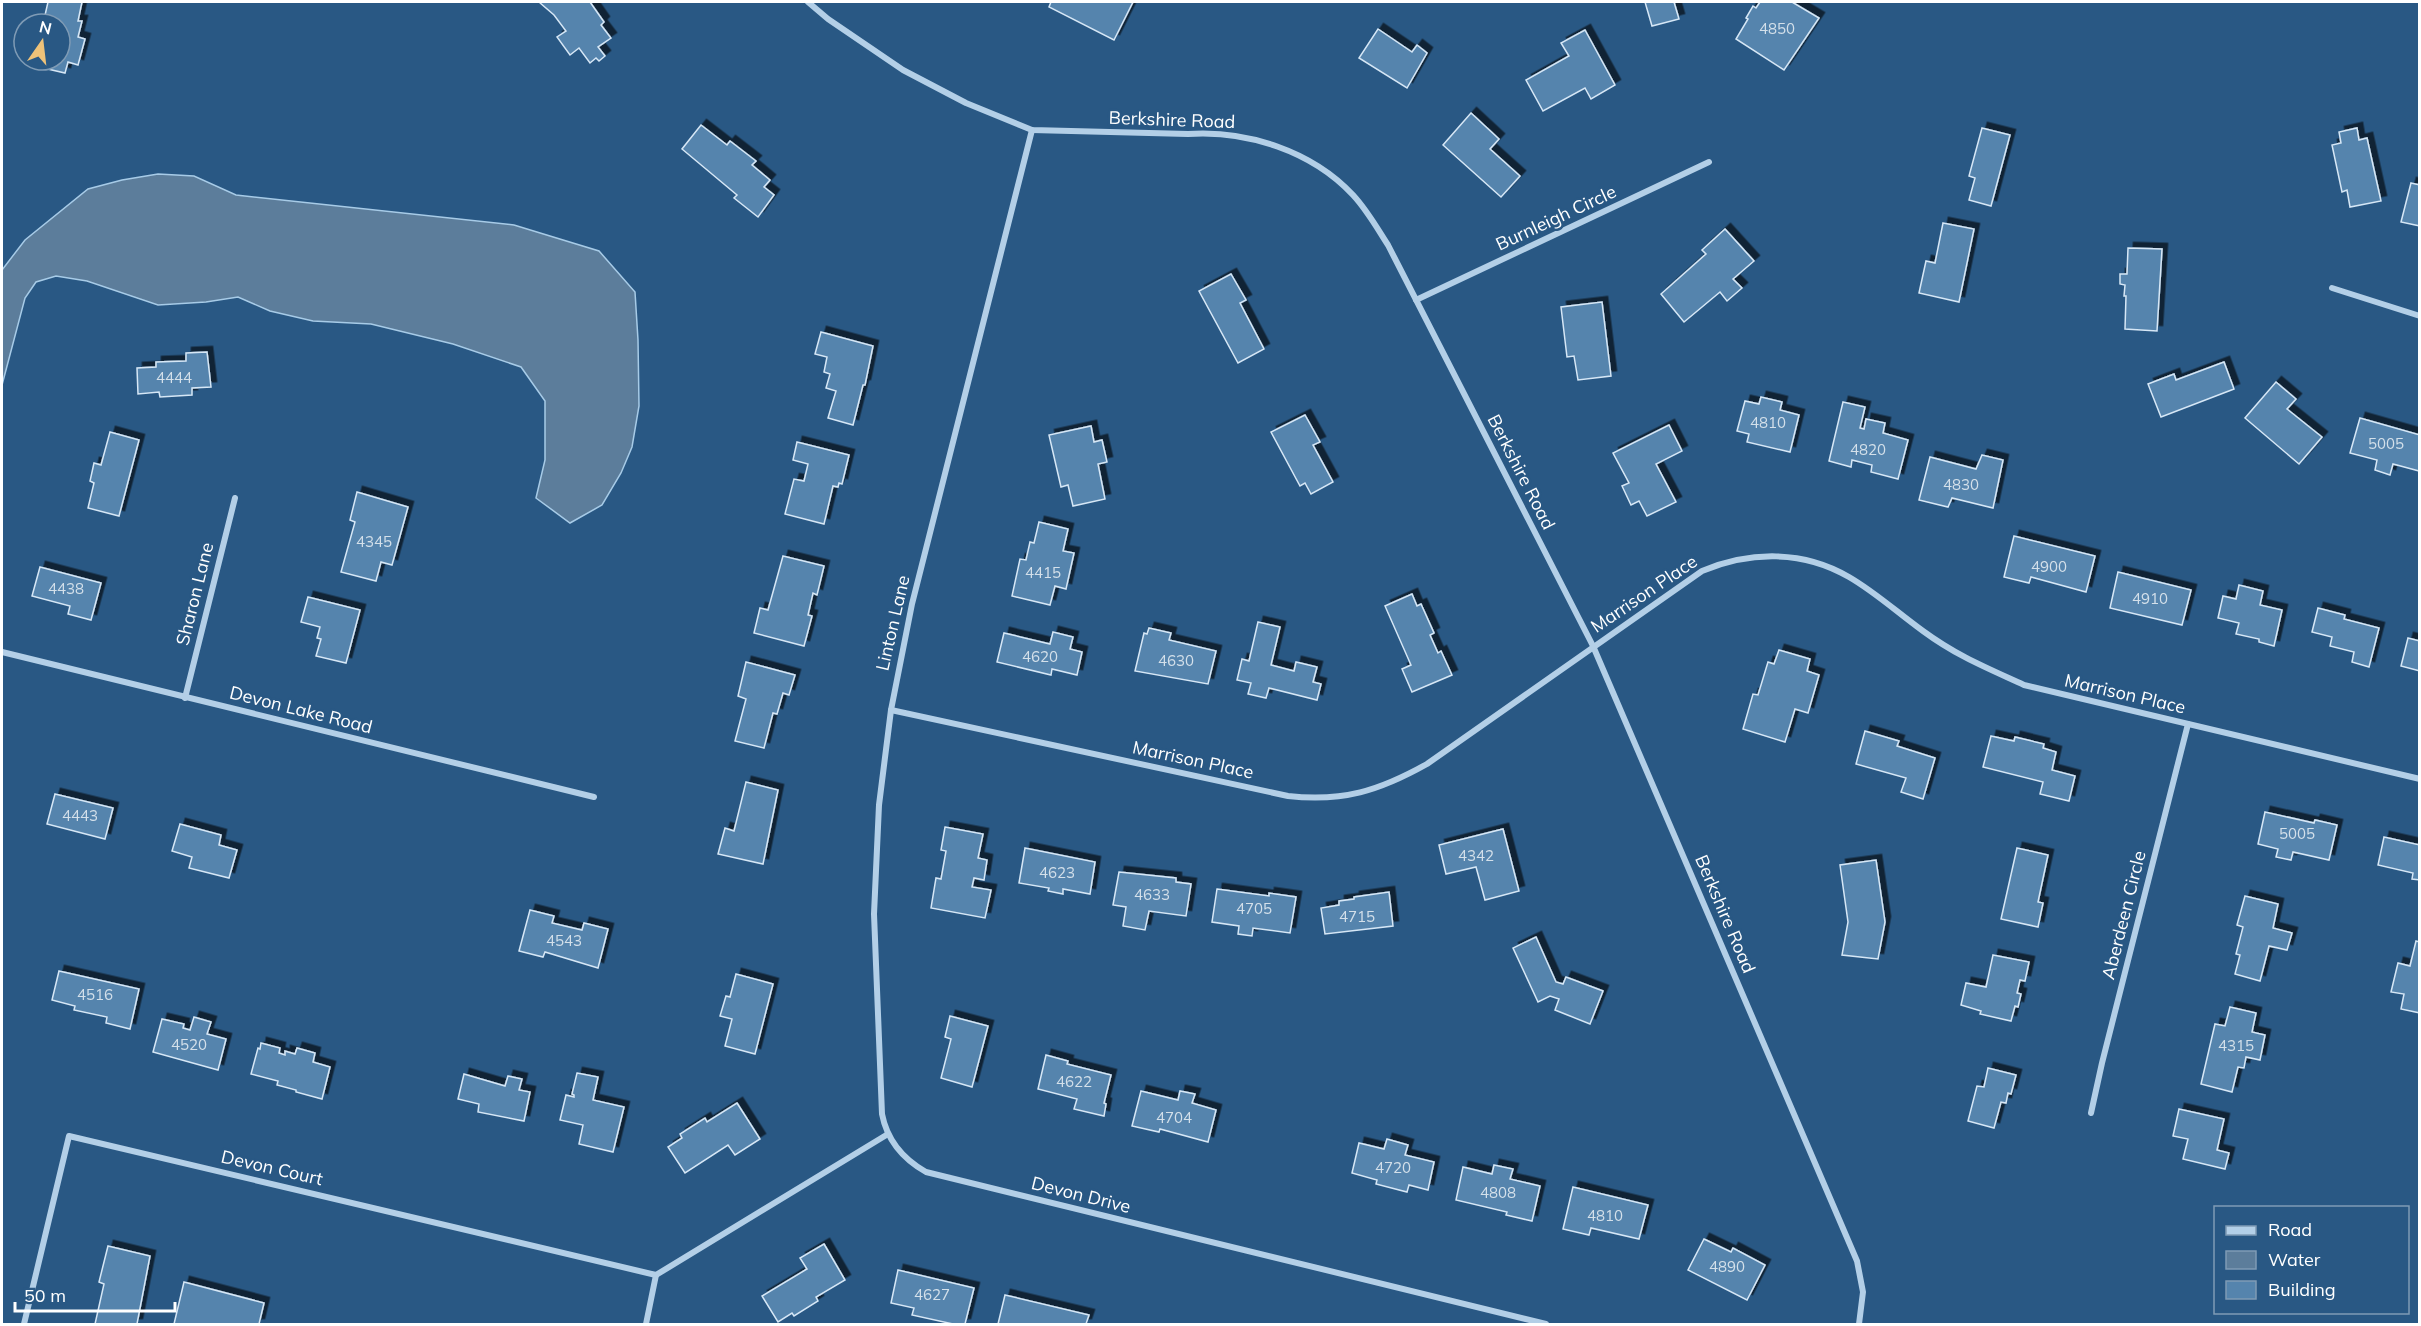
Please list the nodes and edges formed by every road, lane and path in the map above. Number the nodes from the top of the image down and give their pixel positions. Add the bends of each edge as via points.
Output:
1 (808, 2) edge
2 (1032, 130) junction
3 (1709, 162) dead end
4 (2332, 288) dead end
5 (1416, 300) junction
6 (2420, 316) edge
7 (235, 498) dead end
8 (1593, 646) junction
9 (2, 652) edge
10 (185, 698) junction
11 (891, 710) junction
12 (2188, 724) junction
13 (2420, 779) edge
14 (594, 797) dead end
15 (2091, 1113) dead end
16 (888, 1134) junction
17 (656, 1275) junction
18 (24, 1324) edge
19 (646, 1324) edge
20 (1546, 1324) edge
21 (1860, 1324) edge

1 - 2 street, Berkshire Road via 860,42 930,86
2 - 5 street, Berkshire Road via 1208,133 1239,136 1296,154 1353,195 1388,245
2 - 11 street, Linton Lane via 912,604
3 - 5 street, Burnleigh Circle
4 - 6 street
5 - 8 street, Berkshire Road
7 - 10 street, Sharon Lane
8 - 11 street, Marrison Place via 1409,775 1371,791 1329,799 1288,796
8 - 12 street, Marrison Place via 1711,568 1749,557 1799,558 1847,576 1924,632 1995,674 2024,685
8 - 21 street, Berkshire Road via 1857,1261 1863,1292
9 - 10 street, Devon Lake Road
10 - 14 street, Devon Lake Road
11 - 16 street, Linton Lane via 879,805 874,914 882,1114
12 - 13 street, Marrison Place
12 - 15 street, Aberdeen Circle
16 - 17 street
16 - 20 street, Devon Drive via 914,1166 926,1172
17 - 18 street, Devon Court via 69,1136
17 - 19 street

